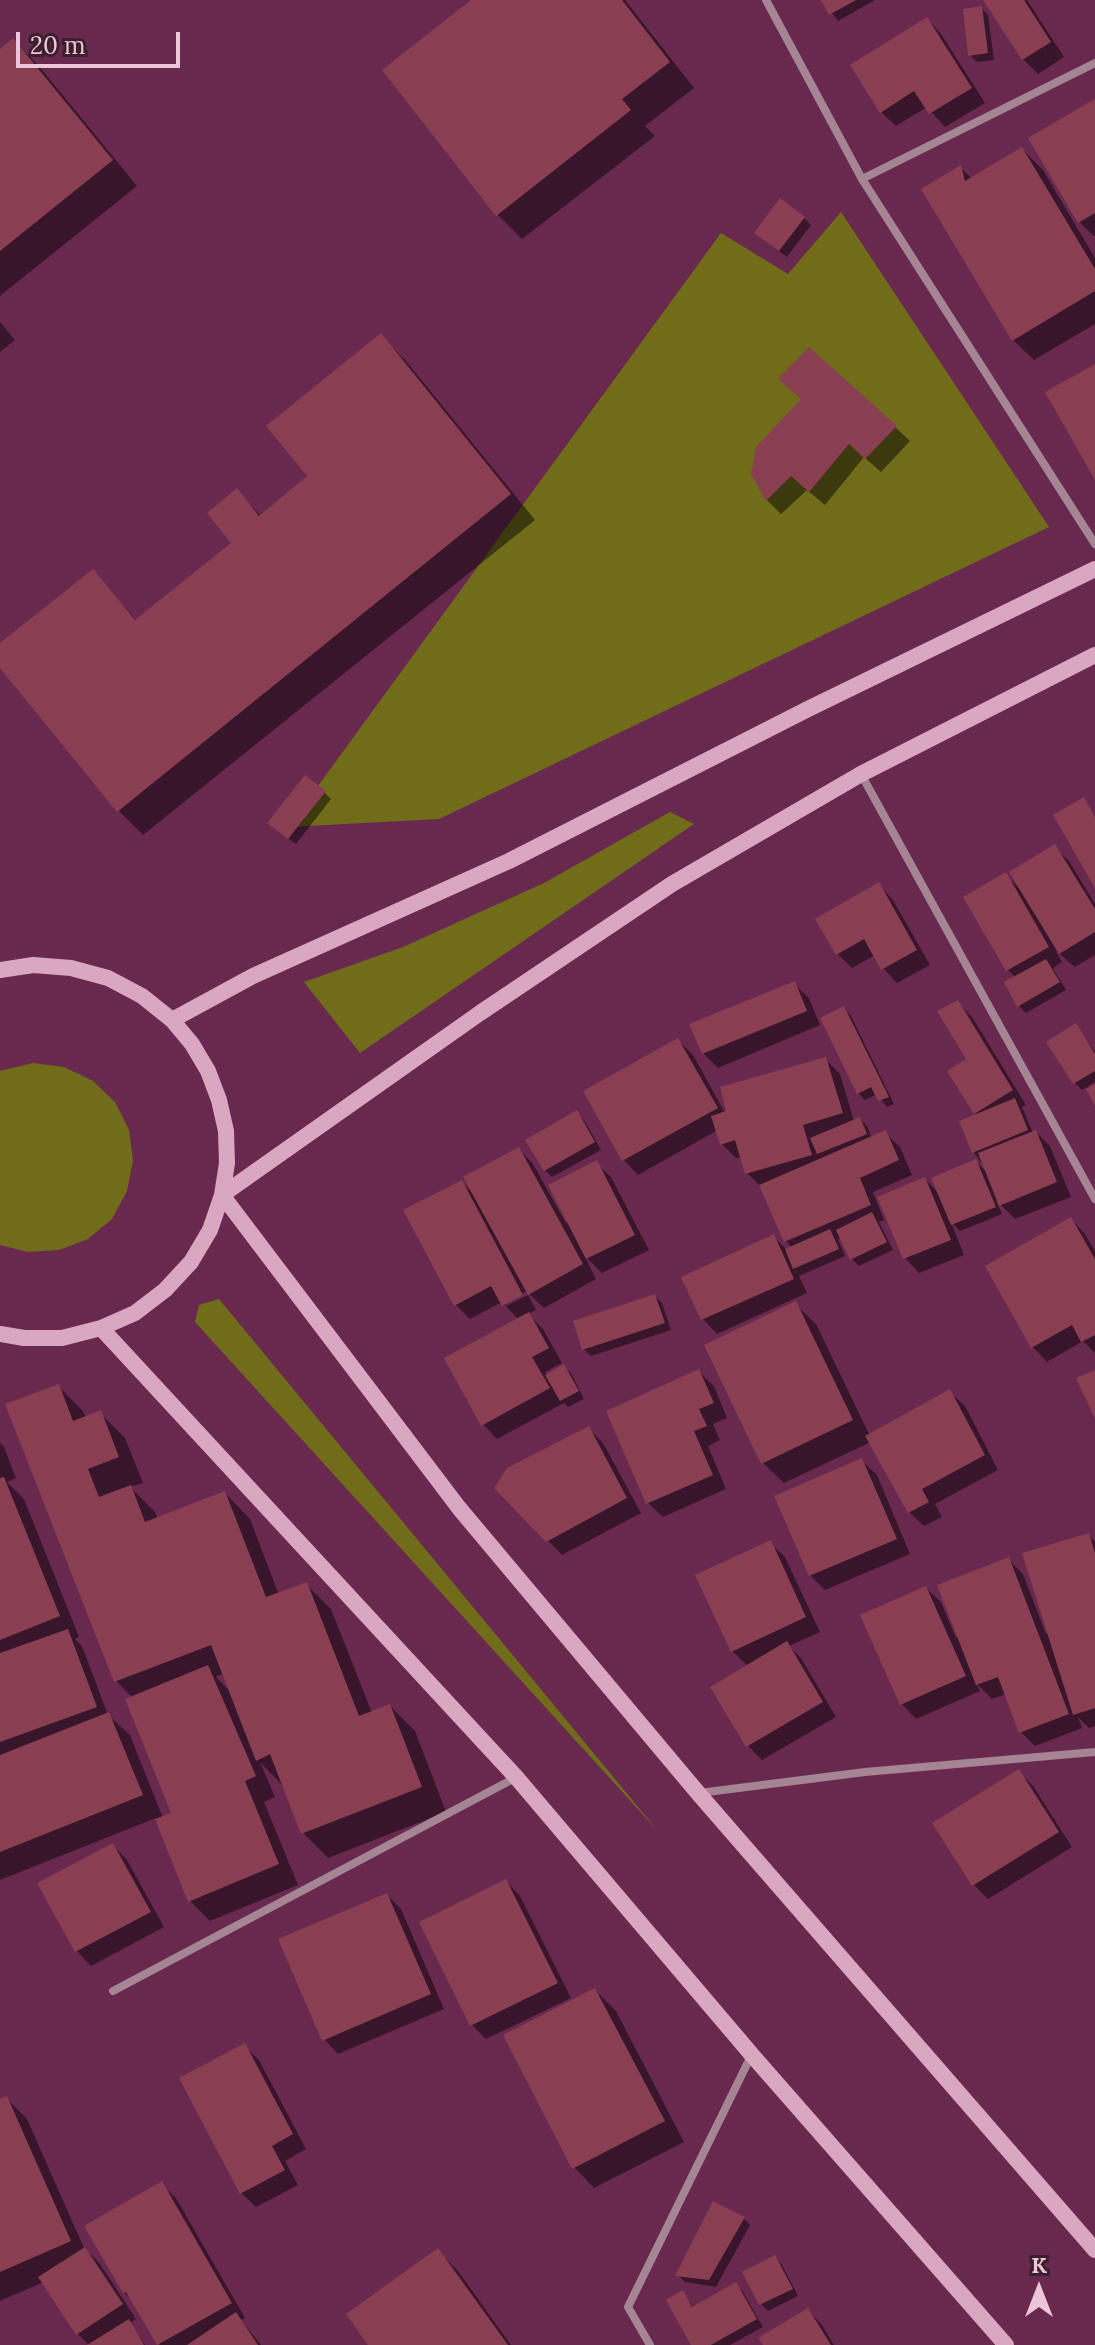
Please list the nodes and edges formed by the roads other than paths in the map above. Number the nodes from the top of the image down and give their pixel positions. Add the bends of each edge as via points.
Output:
1 (766, 0) edge
2 (1095, 63) edge
3 (862, 179) junction
4 (1095, 544) edge
5 (1095, 569) edge
6 (1095, 655) edge
7 (861, 774) junction
8 (0, 970) edge
9 (172, 1020) junction
10 (222, 1195) junction
11 (1095, 1199) edge
12 (101, 1328) junction
13 (0, 1334) edge
14 (1095, 1752) edge
15 (516, 1777) junction
16 (698, 1793) junction
17 (113, 1991) dead end
18 (752, 2055) junction
19 (1095, 2250) edge
20 (650, 2345) edge
21 (1006, 2345) edge

1 - 3 street
2 - 3 street
3 - 4 street
5 - 9 main road via 509,861 253,976
6 - 7 main road
7 - 10 main road via 672,884
7 - 11 street
8 - 9 main road via 33,965 108,978
9 - 10 main road via 208,1071 219,1100 226,1131
10 - 12 main road via 210,1230 174,1281 135,1313
10 - 16 main road via 459,1508
12 - 13 main road via 62,1338
12 - 15 main road
14 - 16 street
15 - 17 street
15 - 18 main road
16 - 19 main road
18 - 20 street via 628,2307
18 - 21 main road

